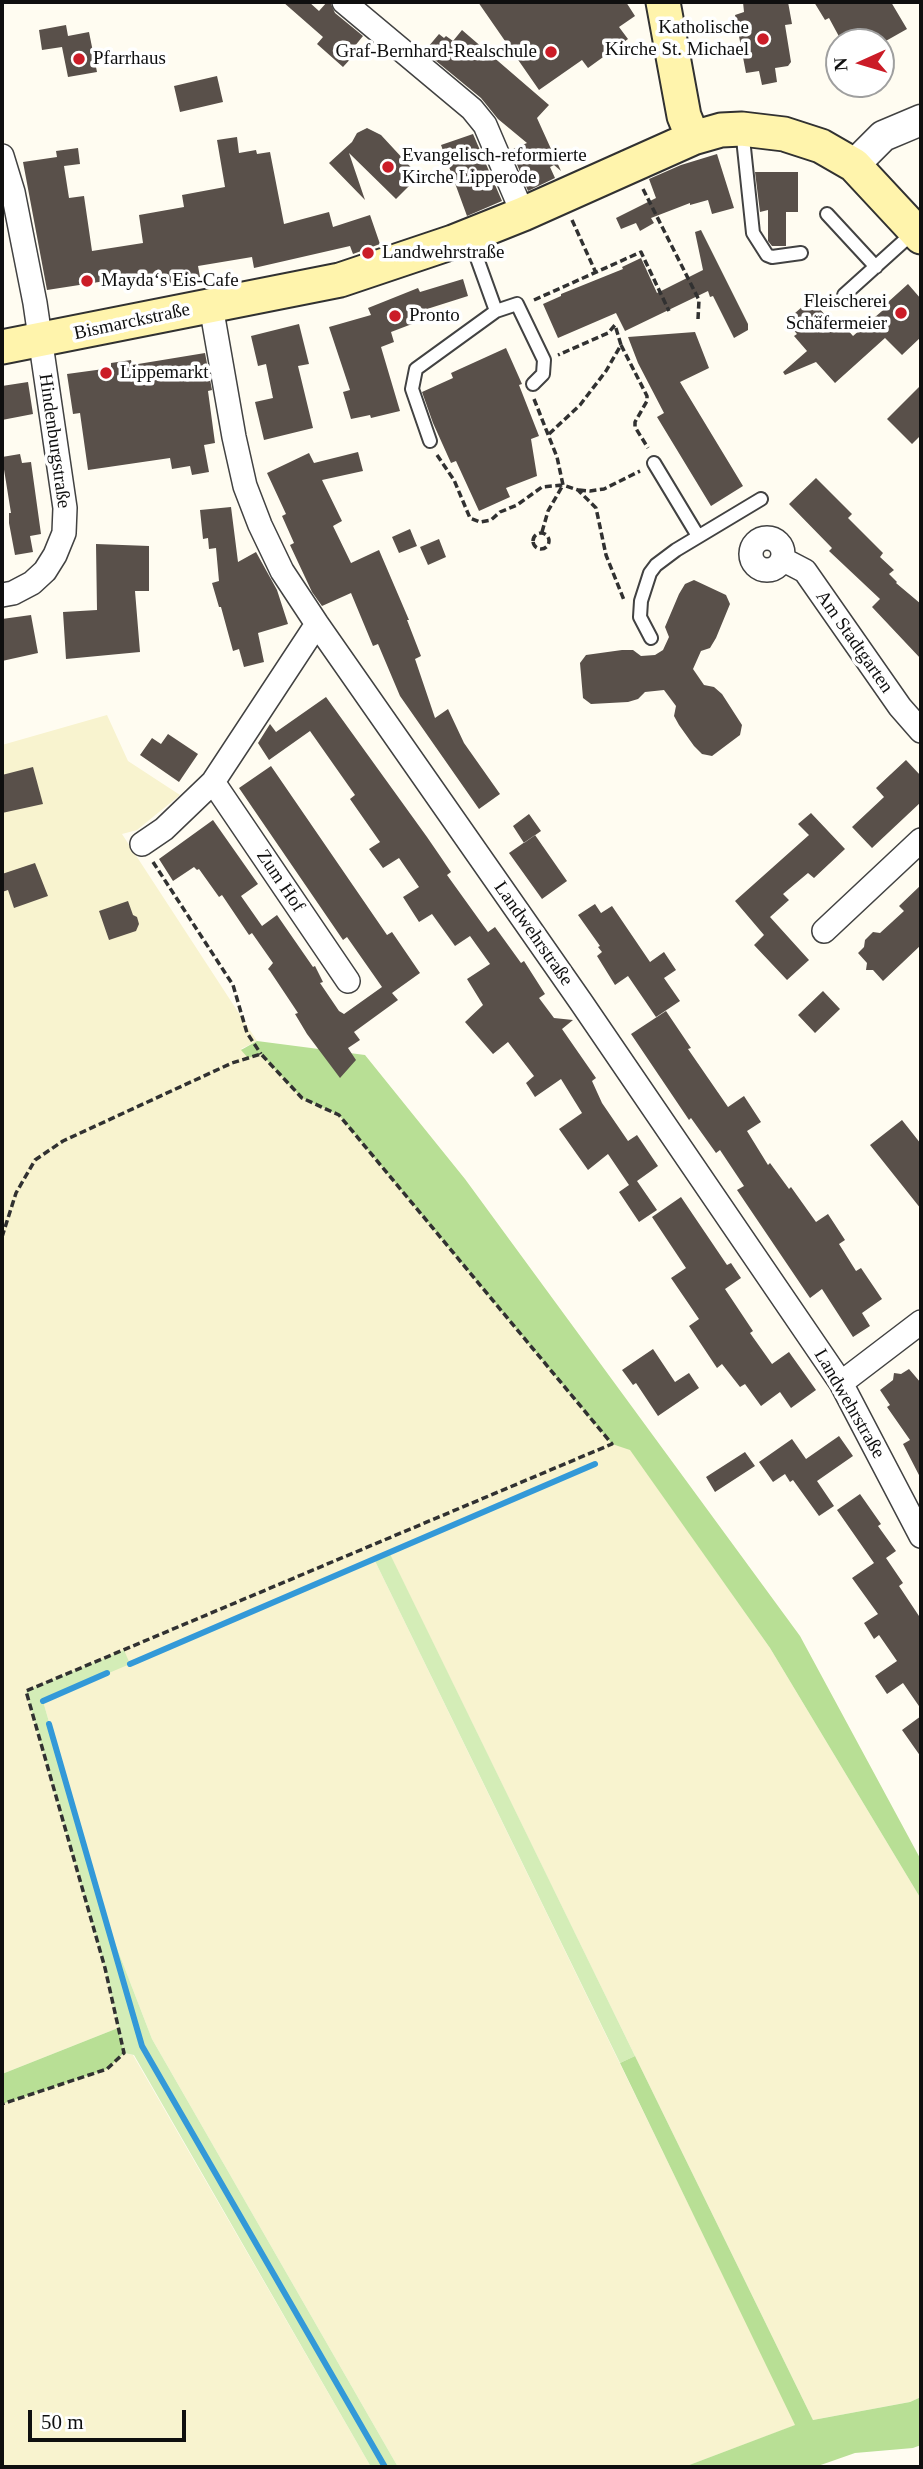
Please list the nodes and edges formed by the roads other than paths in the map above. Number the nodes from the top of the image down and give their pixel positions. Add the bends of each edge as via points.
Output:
1 (344, 2) edge
2 (663, 2) edge
3 (921, 120) edge
4 (742, 129) junction
5 (693, 138) junction
6 (2, 156) edge
7 (854, 165) junction
8 (523, 214) junction
9 (827, 214) dead end
10 (918, 234) edge
11 (469, 235) junction
12 (801, 253) dead end
13 (876, 267) junction
14 (844, 295) dead end
15 (211, 306) junction
16 (496, 311) junction
17 (40, 341) junction
18 (2, 347) edge
19 (533, 384) road end
20 (430, 441) road end
21 (654, 463) road end
22 (761, 499) dead end
23 (698, 537) junction
24 (782, 559) dead end
25 (2, 595) edge
26 (317, 624) junction
27 (651, 638) dead end
28 (921, 731) edge
29 (213, 782) junction
30 (921, 840) edge
31 (142, 844) road end
32 (824, 931) dead end
33 (348, 981) dead end
34 (921, 1322) edge
35 (841, 1383) junction
36 (921, 1536) edge

1 - 8 street via 472,109 485,125
2 - 5 main road via 684,117
3 - 7 street via 883,136
4 - 5 main road, Bismarckstraße
4 - 7 main road, Bismarckstraße via 784,134 821,146
4 - 12 lane via 753,233 767,255
5 - 8 main road, Bismarckstraße
6 - 17 street, Hindenburgstraße via 13,192
7 - 10 main road, Bismarckstraße
8 - 11 main road, Bismarckstraße
9 - 13 lane
10 - 13 lane
11 - 15 main road, Bismarckstraße via 340,280
11 - 16 lane
13 - 14 lane
15 - 17 main road, Bismarckstraße
15 - 26 street, Landwehrstraße via 245,486 282,571
16 - 19 lane via 517,304 544,360 543,374
16 - 20 lane via 416,369 412,389
17 - 18 main road, Bismarckstraße
17 - 25 street, Hindenburgstraße via 65,508 64,533 45,571 32,583
21 - 23 lane
22 - 23 lane
23 - 27 lane via 656,565 646,584 640,617
24 - 28 street, Am Stadtgarten via 805,571
26 - 29 street
26 - 35 street, Landwehrstraße
29 - 31 street
29 - 33 street, Zum Hof
30 - 32 street
34 - 35 street
35 - 36 street, Landwehrstraße

